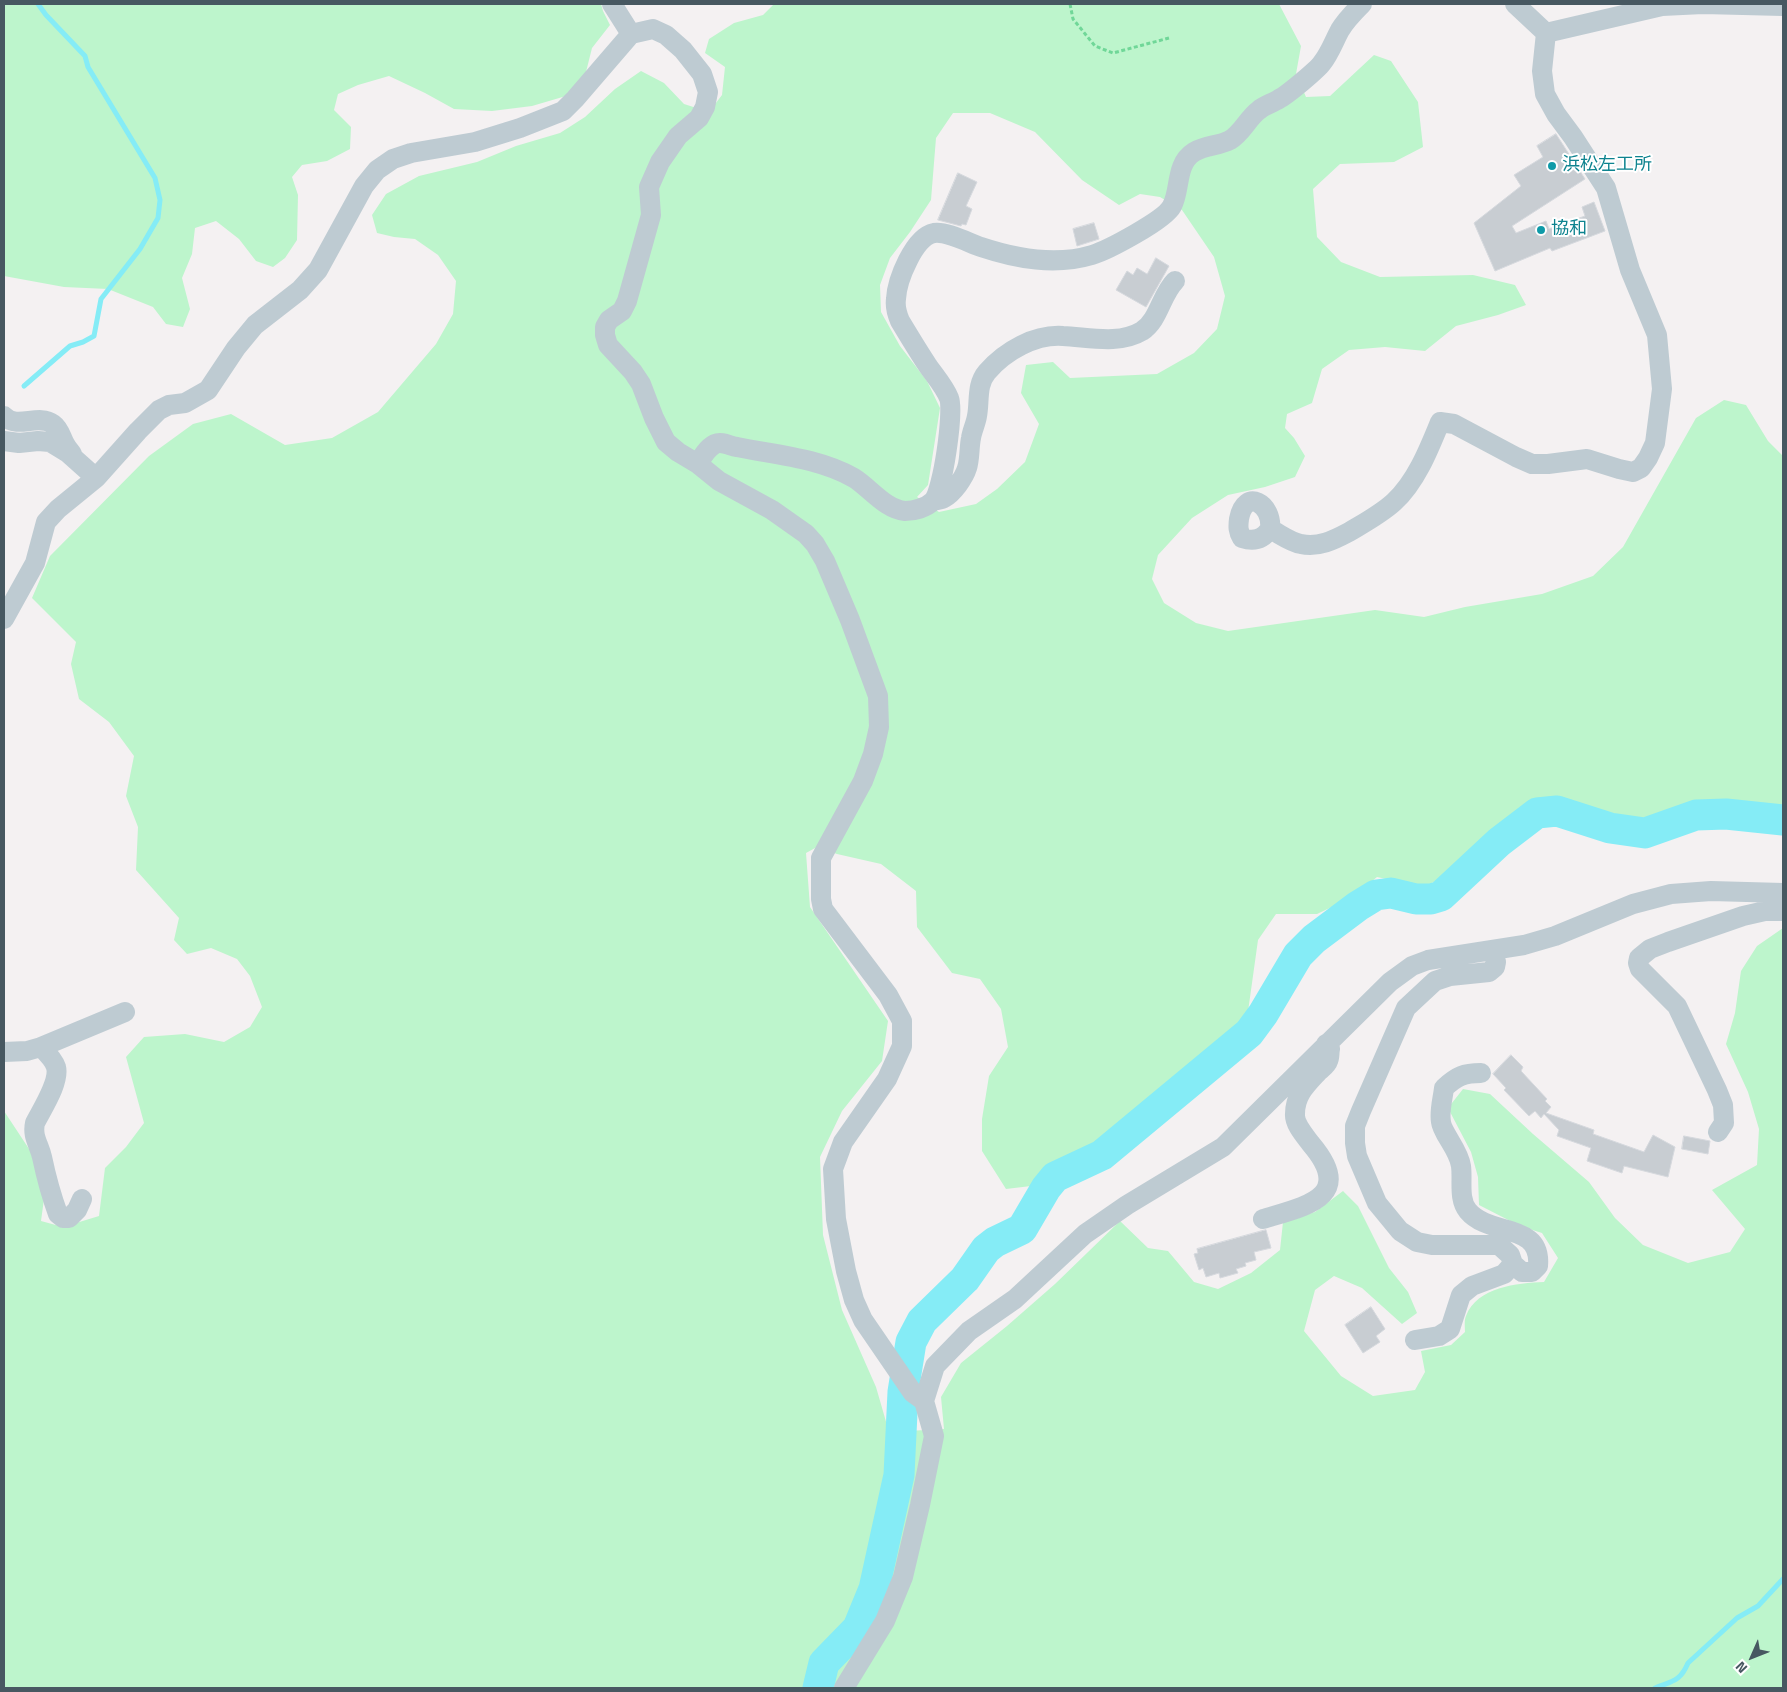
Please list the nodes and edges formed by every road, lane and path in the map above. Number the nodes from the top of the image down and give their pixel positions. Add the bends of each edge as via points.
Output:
1 (612, 4) edge
2 (1070, 4) edge
3 (1362, 4) edge
4 (1515, 4) edge
5 (1783, 6) edge
6 (1546, 33) junction
7 (630, 34) junction
8 (1169, 38) dead end
9 (1174, 281) dead end
10 (4, 416) edge
11 (4, 441) edge
12 (78, 462) junction
13 (698, 464) junction
14 (96, 478) junction
15 (933, 500) junction
16 (1270, 529) dead end
17 (4, 619) edge
18 (1783, 893) edge
19 (1783, 911) edge
20 (1493, 951) junction
21 (126, 1012) dead end
22 (1326, 1044) junction
23 (41, 1047) junction
24 (4, 1052) edge
25 (1482, 1074) dead end
26 (1718, 1132) dead end
27 (82, 1200) dead end
28 (1263, 1219) dead end
29 (1514, 1264) junction
30 (1415, 1340) dead end
31 (924, 1401) junction
32 (844, 1688) edge

1 - 7 street
2 - 8 path via 1073,19 1095,46 1113,53
3 - 15 street via 1349,16 1322,64 1281,98 1259,110 1232,138 1194,152 1180,171 1170,210 1134,235 1095,254 1071,261 1026,260 934,233 911,253 896,299 898,315 950,399 950,431 940,484
4 - 6 street
5 - 6 street via 1662,6
6 - 16 street via 1542,71 1545,94 1606,188 1630,270 1657,335 1662,388 1655,443 1648,458 1641,468 1633,472 1587,459 1532,464 1454,424 1440,422 1411,481 1395,502 1374,516 1332,541 1316,544 1302,544
7 - 13 street via 653,29 666,34 702,74 708,92 699,118 678,136 660,162 649,187 651,216 628,301 622,312 609,320 605,335 608,345 641,384 666,442
7 - 14 street via 563,111 475,142 393,158 377,170 364,186 318,270 300,290 255,325 208,390 185,403 159,410
9 - 15 street via 1153,320 1133,336 1106,339 1062,335 1025,343 1006,354 986,373 980,387 967,469 943,499
10 - 12 street via 14,422 50,422
11 - 12 street via 50,442
12 - 14 street
13 - 15 street via 711,447 724,443 832,468 854,478 896,509 914,510
13 - 31 street via 719,481 772,510 815,544 850,620 878,696 879,727 873,754 863,781 821,858 820,899 823,908 888,995 902,1021 902,1046 887,1079 843,1142 833,1169 836,1219 846,1271 863,1320 914,1392
14 - 17 street via 46,522 35,563
18 - 20 street via 1711,891 1671,894 1633,904 1555,936
19 - 26 street via 1743,916 1650,949 1639,958 1640,969 1677,1006 1718,1090 1724,1105 1724,1123
20 - 22 street via 1436,959 1412,966 1390,982
20 - 29 street via 1496,962 1489,972 1435,981 1406,1008 1361,1111 1355,1143 1376,1203 1400,1231 1417,1242 1432,1245 1499,1245
21 - 23 street
22 - 28 street via 1330,1049 1328,1062 1297,1097 1294,1117 1329,1170 1329,1184 1323,1194 1306,1206
22 - 31 street via 1223,1147 1085,1234 1015,1298 969,1331 935,1366
23 - 24 street
23 - 27 street via 56,1066 56,1076 35,1123 34,1140 42,1155 44,1172 58,1214 63,1218 73,1216
25 - 29 street via 1468,1073 1444,1088 1440,1123 1462,1165 1462,1198 1466,1209 1484,1224 1525,1236 1537,1250 1538,1266 1532,1272 1522,1272
29 - 30 street via 1504,1274 1472,1286 1461,1295 1450,1329 1439,1336
31 - 32 street via 934,1436 903,1577 885,1622

